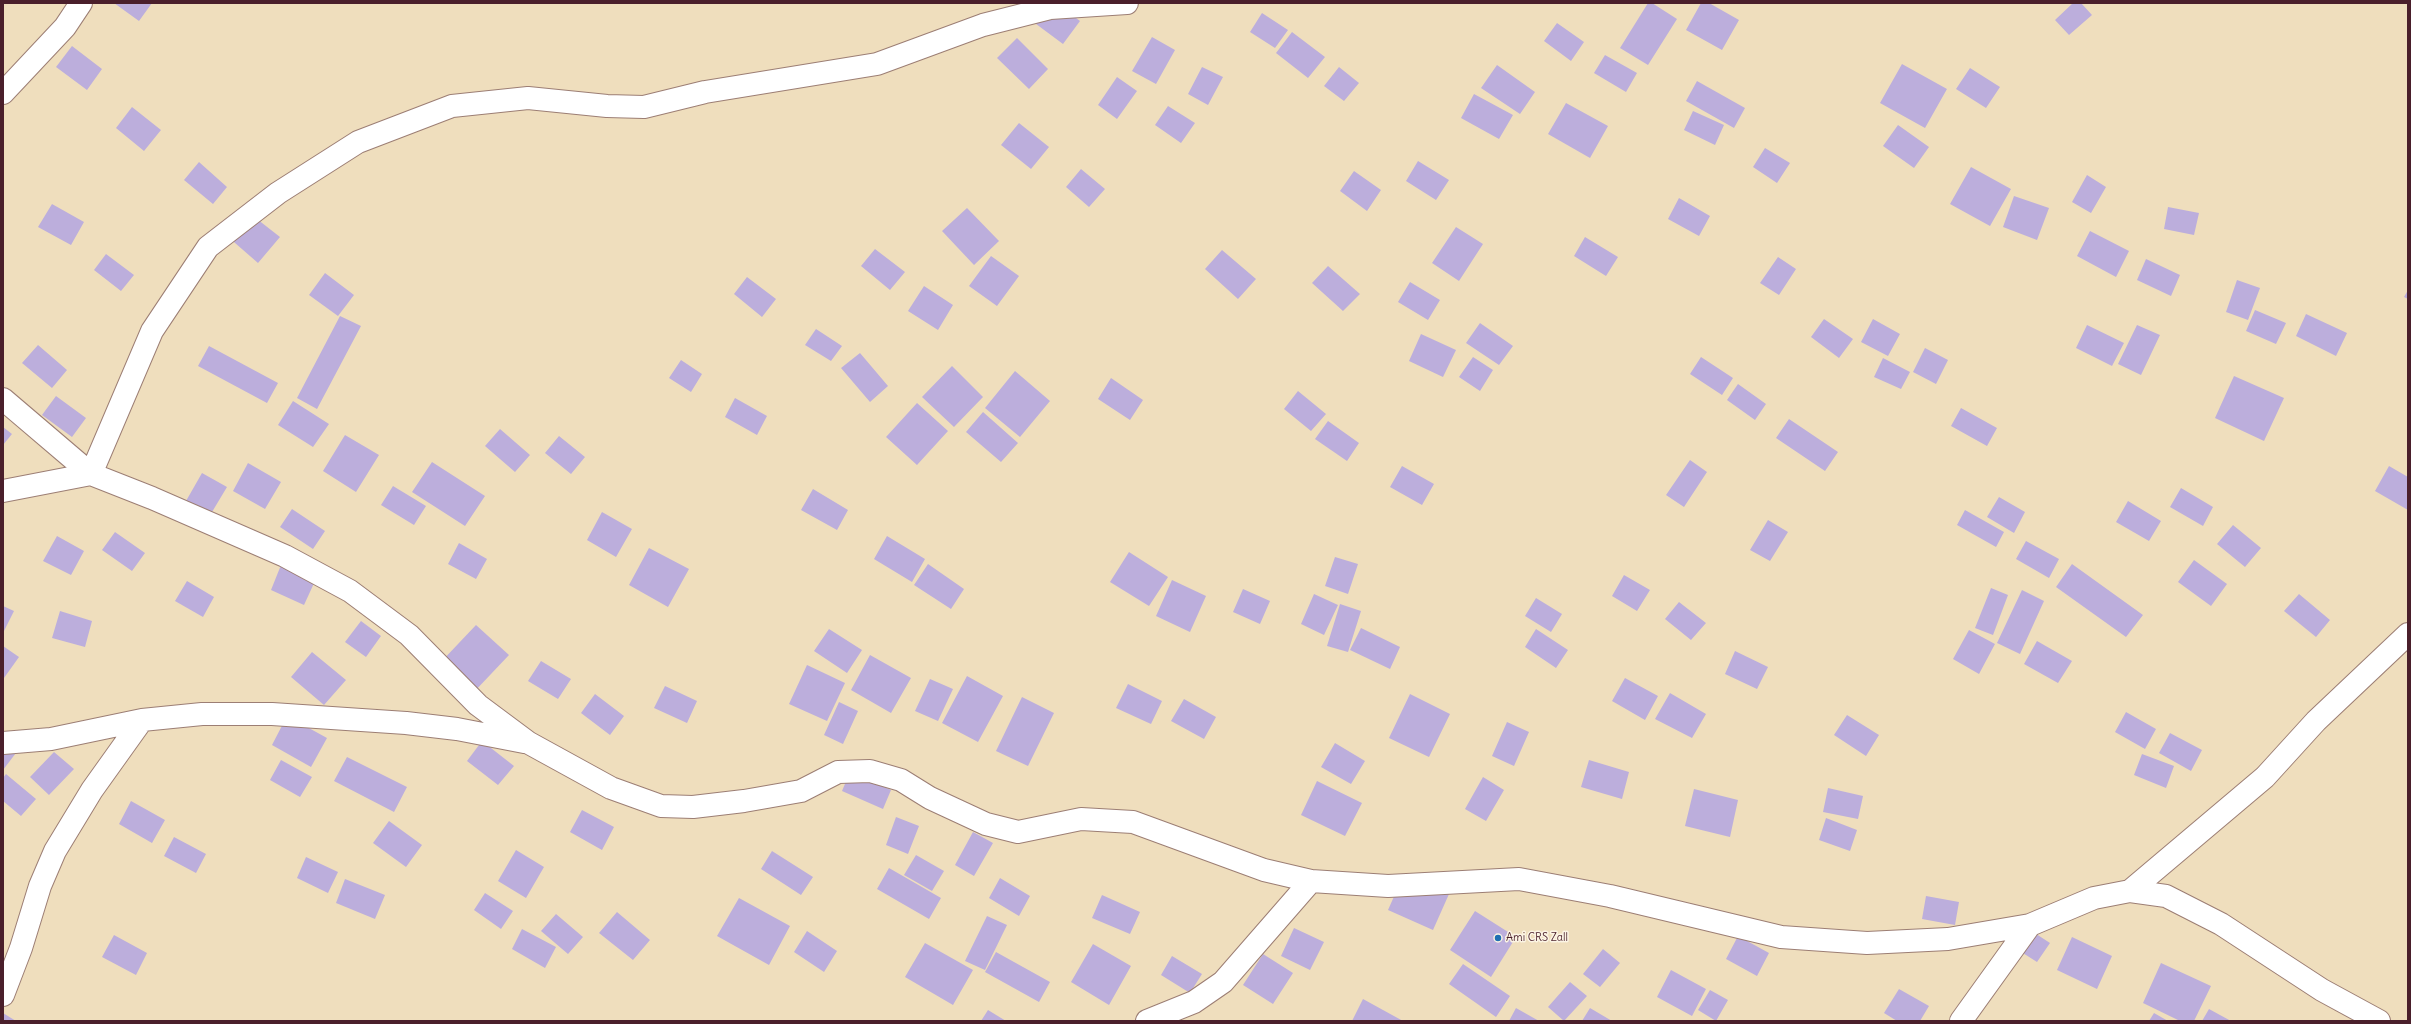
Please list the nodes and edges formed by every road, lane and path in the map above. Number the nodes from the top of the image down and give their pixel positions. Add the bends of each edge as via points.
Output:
1 (81, 3) edge
2 (1127, 3) edge
3 (3, 93) edge
4 (3, 399) edge
5 (91, 474) junction
6 (3, 490) edge
7 (2408, 634) edge
8 (142, 720) junction
9 (3, 743) edge
10 (529, 743) junction
11 (1311, 881) junction
12 (2130, 891) junction
13 (2030, 925) junction
14 (3, 995) edge
15 (1147, 1021) edge
16 (1961, 1021) edge
17 (2379, 1021) edge

1 - 3 street via 65,26
2 - 5 street via 1050,8 983,25 877,64 706,92 644,107 528,98 452,106 358,142 278,193 208,248 152,331
4 - 5 street
5 - 6 street
5 - 10 street via 272,550 350,591 410,635 478,705
7 - 12 street via 2316,721 2265,776
8 - 9 street via 51,739
8 - 10 street via 202,714 272,714 406,723 457,729
8 - 14 street via 92,790 55,852 40,886
10 - 11 street via 611,788 661,806 693,807 744,801 801,791 838,772 870,771 901,780 930,798 986,824 1018,832 1081,819 1133,822 1264,870
11 - 13 street via 1388,886 1519,879 1610,896 1781,937 1867,943 1948,939
11 - 15 street via 1223,982 1194,1002
12 - 13 street via 2094,898
12 - 17 street via 2166,896 2215,920 2322,990
13 - 16 street

